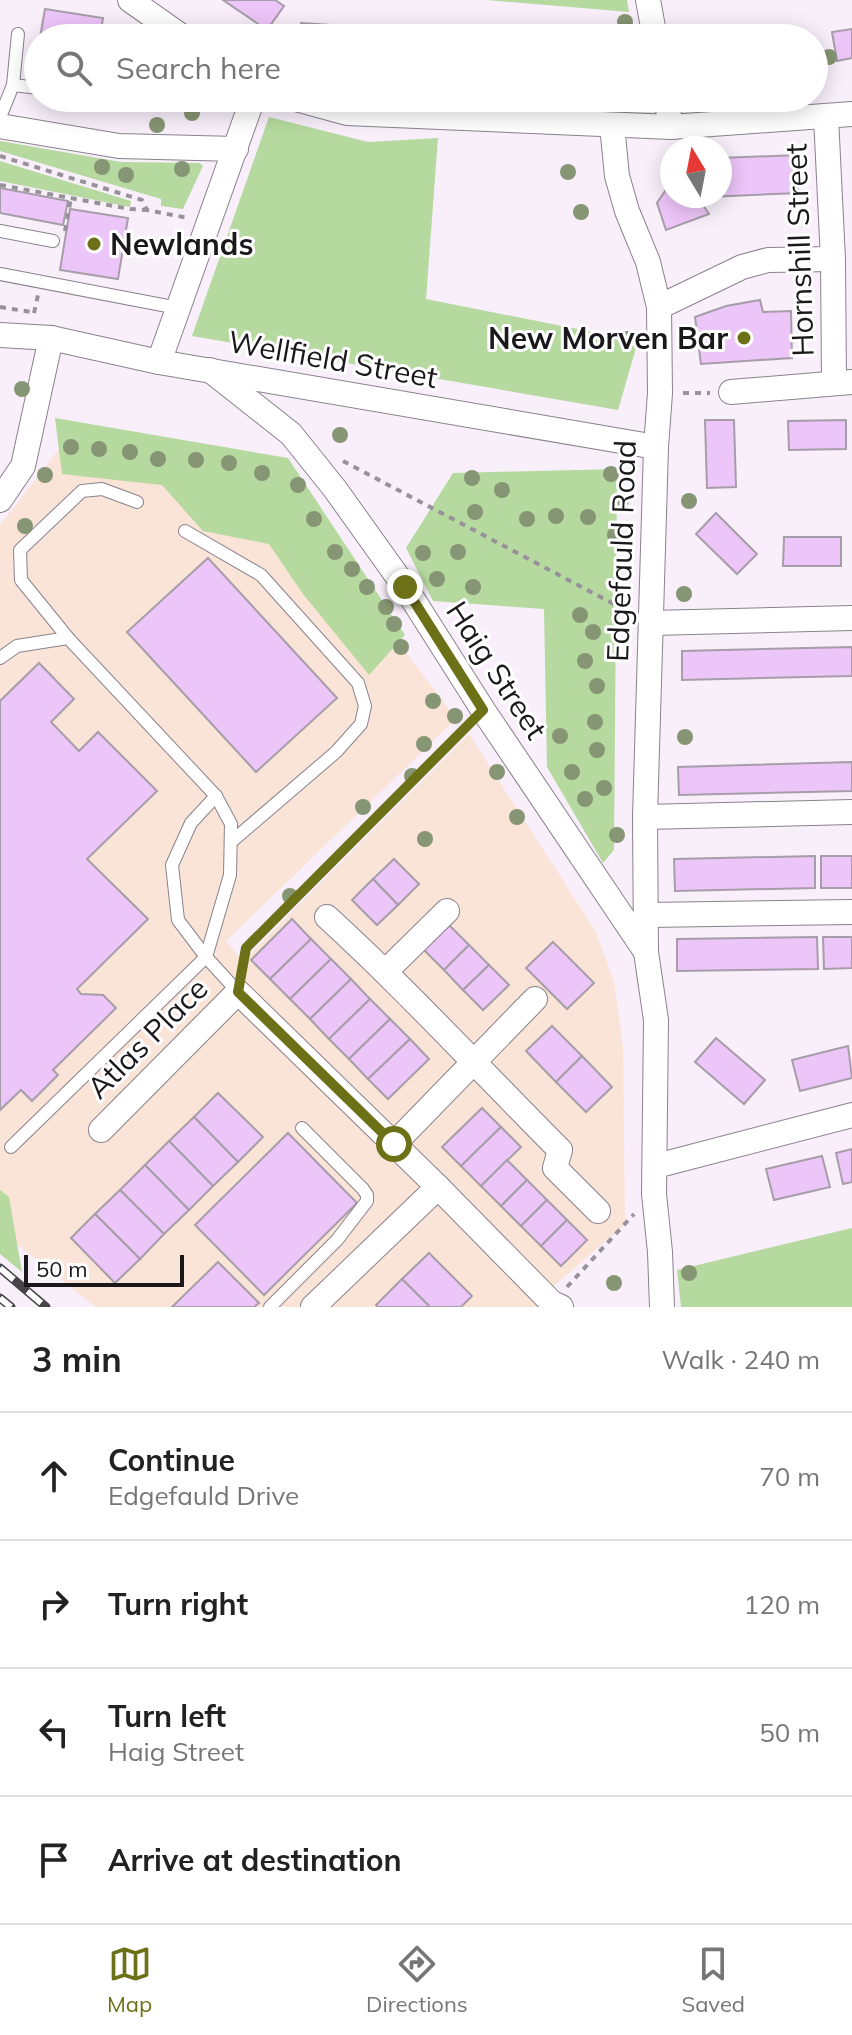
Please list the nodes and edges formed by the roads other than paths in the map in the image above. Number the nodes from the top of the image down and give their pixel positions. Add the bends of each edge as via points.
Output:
1 (130, 0) edge
2 (648, 0) edge
3 (164, 24) edge
4 (652, 24) edge
5 (18, 34) dead end
6 (13, 85) junction
7 (24, 86) edge
8 (248, 112) edge
9 (343, 112) edge
10 (668, 112) edge
11 (852, 114) edge
12 (0, 117) edge
13 (826, 117) junction
14 (612, 125) junction
15 (0, 126) edge
16 (671, 127) junction
17 (236, 149) junction
18 (0, 231) edge
19 (53, 241) dead end
20 (833, 259) junction
21 (0, 274) edge
22 (659, 307) junction
23 (178, 308) junction
24 (0, 335) edge
25 (51, 338) junction
26 (159, 362) junction
27 (210, 370) junction
28 (843, 382) edge
29 (731, 392) road end
30 (656, 447) junction
31 (0, 500) edge
32 (137, 502) dead end
33 (185, 531) dead end
34 (852, 618) edge
35 (651, 623) junction
36 (68, 638) junction
37 (0, 658) edge
38 (216, 796) junction
39 (852, 812) edge
40 (645, 817) junction
41 (231, 842) junction
42 (447, 911) dead end
43 (852, 912) edge
44 (647, 915) junction
45 (327, 917) dead end
46 (646, 952) junction
47 (206, 957) junction
48 (386, 971) junction
49 (238, 992) junction
50 (535, 999) dead end
51 (473, 1063) junction
52 (852, 1115) edge
53 (302, 1128) dead end
54 (101, 1130) dead end
55 (394, 1144) junction
56 (11, 1147) dead end
57 (656, 1166) junction
58 (438, 1187) junction
59 (598, 1211) dead end
60 (348, 1251) junction
61 (556, 1305) edge
62 (270, 1307) edge
63 (313, 1307) edge
64 (662, 1307) edge

1 - 3 street
2 - 4 street
5 - 6 lane
6 - 7 lane
6 - 12 lane
8 - 17 street
9 - 14 street
10 - 16 street
11 - 13 street
13 - 16 street
13 - 20 street, Hornshill Street
14 - 16 street
14 - 22 street, Edgefauld Road via 617,176
15 - 17 street via 119,146
17 - 23 street
18 - 19 lane
20 - 22 street via 768,260 742,267
20 - 28 street, Hornshill Street
21 - 23 lane
22 - 30 street, Edgefauld Road
23 - 26 street
24 - 25 street, Wellfield Street
25 - 26 street, Wellfield Street
25 - 31 street via 23,466
26 - 27 street, Wellfield Street
27 - 30 street, Wellfield Street
27 - 46 street, Haig Street via 291,434 309,456 405,587
28 - 29 street
30 - 35 street, Edgefauld Road
32 - 36 lane via 102,489 82,491 20,550 21,580
33 - 41 lane via 261,575 358,683 365,706 361,724 336,752
34 - 35 street
35 - 40 street, Edgefauld Road
36 - 37 lane via 17,646
36 - 38 lane
38 - 41 lane via 231,824
38 - 47 lane via 191,823 172,865 178,920
39 - 40 street
40 - 44 street, Edgefauld Road
41 - 47 lane via 230,875
42 - 48 street
43 - 44 street
44 - 46 street, Edgefauld Road
45 - 48 street
46 - 57 street, Edgefauld Road via 656,1020
47 - 49 lane
47 - 56 lane
48 - 51 street
49 - 54 street, Atlas Place
49 - 55 street
50 - 51 street
51 - 55 street
51 - 59 street via 560,1150 555,1168
52 - 57 street
53 - 60 lane via 367,1195
55 - 58 street
57 - 64 street, Edgefauld Road
58 - 60 street
58 - 61 street
60 - 62 lane
60 - 63 street

